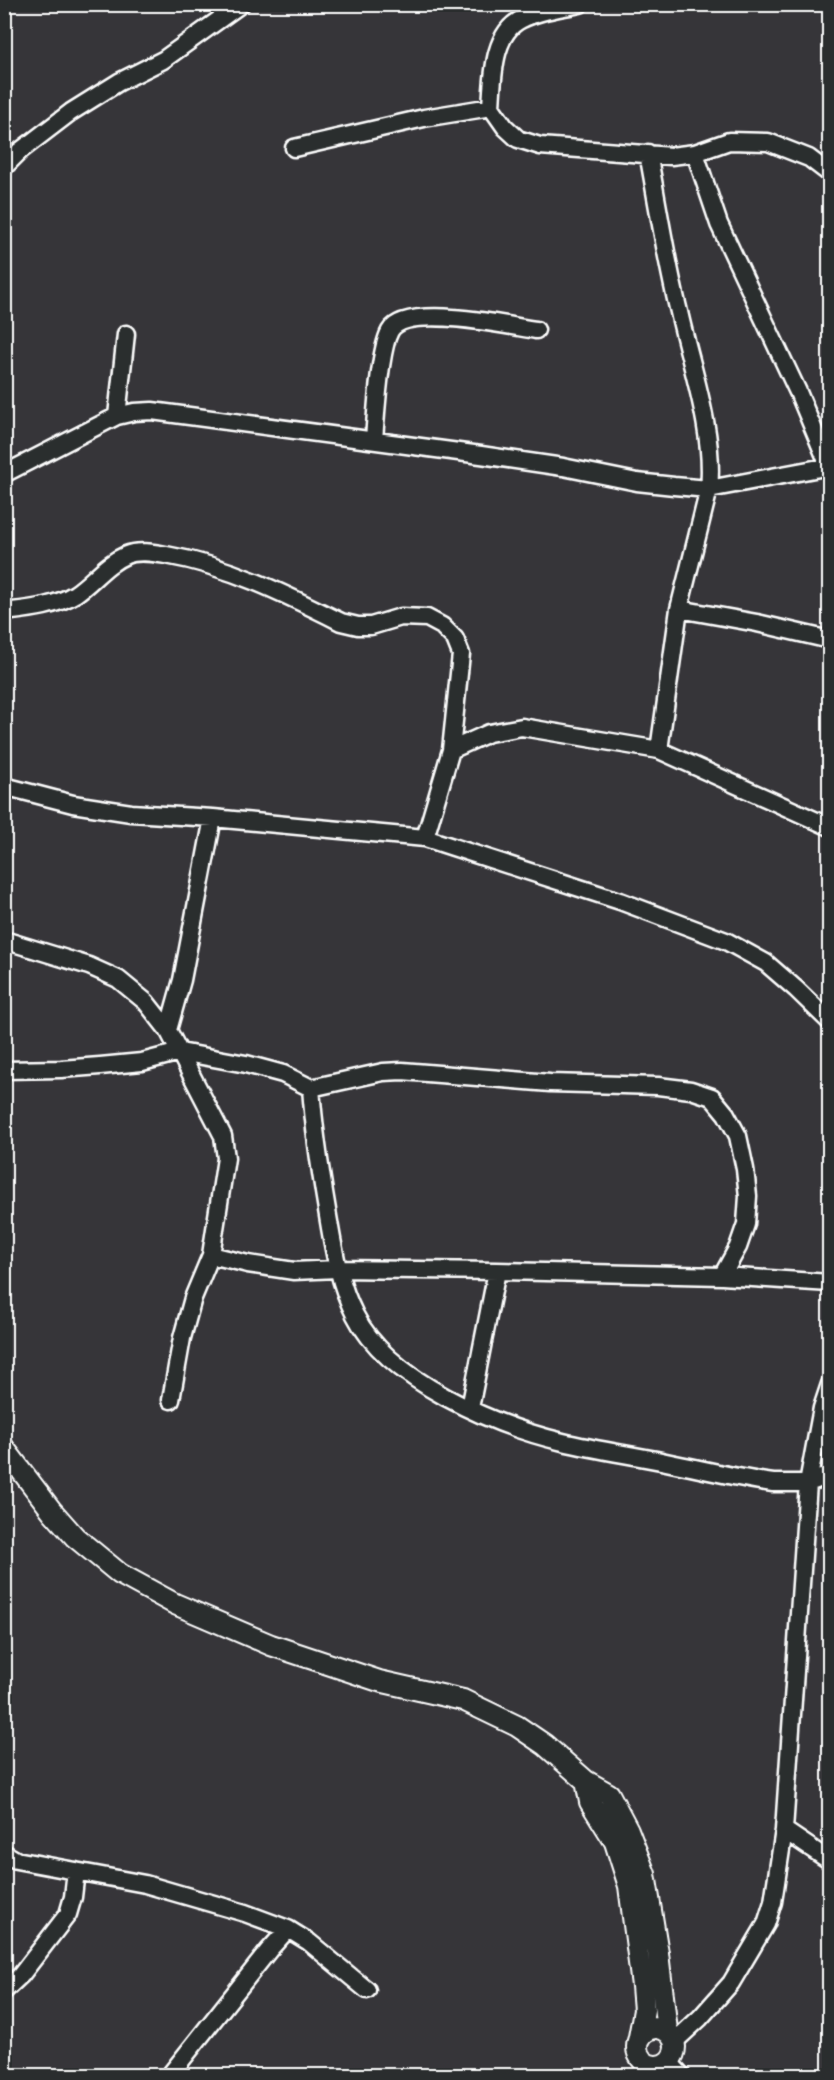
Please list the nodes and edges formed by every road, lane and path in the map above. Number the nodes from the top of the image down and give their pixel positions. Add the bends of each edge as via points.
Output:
1 (241, 4) edge
2 (580, 4) edge
3 (491, 107) junction
4 (294, 148) dead end
5 (648, 153) junction
6 (695, 153) junction
7 (4, 167) edge
8 (830, 174) edge
9 (536, 330) dead end
10 (126, 334) dead end
11 (117, 416) junction
12 (374, 440) junction
13 (829, 466) edge
14 (4, 474) edge
15 (709, 489) junction
16 (679, 609) junction
17 (4, 612) edge
18 (830, 640) edge
19 (451, 750) junction
20 (658, 750) junction
21 (4, 786) edge
22 (213, 818) junction
23 (830, 827) edge
24 (425, 838) junction
25 (4, 940) edge
26 (830, 1022) edge
27 (168, 1030) junction
28 (180, 1052) junction
29 (4, 1070) edge
30 (311, 1088) junction
31 (212, 1255) junction
32 (337, 1269) junction
33 (497, 1270) junction
34 (722, 1276) junction
35 (830, 1283) edge
36 (830, 1384) edge
37 (171, 1400) dead end
38 (470, 1408) junction
39 (4, 1448) edge
40 (830, 1475) edge
41 (808, 1482) junction
42 (586, 1781) junction
43 (784, 1830) junction
44 (4, 1853) edge
45 (830, 1861) edge
46 (76, 1871) junction
47 (288, 1929) junction
48 (367, 1990) dead end
49 (4, 1991) edge
50 (639, 2037) junction
51 (671, 2037) junction
52 (639, 2068) edge
53 (668, 2070) edge
54 (169, 2076) edge

1 - 7 street via 180,49 71,112
2 - 3 street via 520,20 507,33 495,64
3 - 4 street
3 - 5 street via 505,127 528,144
5 - 6 street
5 - 15 street via 710,454
6 - 8 street via 729,141 768,142 809,158
6 - 13 street via 719,224
9 - 12 street via 438,317 409,319 399,324 391,330 387,342
10 - 11 street
11 - 12 street via 152,411
11 - 14 street
12 - 15 street via 563,467 637,482
13 - 15 street
15 - 16 street
16 - 18 street
16 - 20 street
17 - 19 street via 60,601 127,554 151,553 197,561 242,576 341,622 371,626 401,617 427,618 455,639 462,654
19 - 20 street via 489,733 522,727
19 - 24 street
20 - 23 street
21 - 22 street via 95,808
22 - 24 street
22 - 27 street via 182,980
24 - 26 street via 620,900 726,941 766,963
25 - 27 street via 118,979 146,1002
27 - 28 street
28 - 29 street via 142,1062 61,1070
28 - 30 street via 283,1074
28 - 31 street via 223,1136 225,1158
30 - 32 street via 314,1130
30 - 34 street via 402,1071 538,1082 658,1086 712,1097 738,1136 748,1196 746,1224
31 - 32 street via 294,1271
31 - 37 street via 184,1328
32 - 33 street
32 - 38 street via 355,1315 396,1366
33 - 34 street
33 - 38 street
34 - 35 street
36 - 41 street
38 - 41 street via 562,1441 749,1480
39 - 42 street via 75,1537 120,1574 176,1604 271,1645 379,1681 463,1700 517,1726
40 - 41 street
41 - 43 street
42 - 50 street via 591,1802 615,1842 629,1886 644,2010
42 - 51 street via 609,1794 645,1874
43 - 45 street
43 - 51 street via 766,1924 731,1983 706,2011
44 - 46 street via 16,1860
46 - 47 street via 145,1884
46 - 49 street via 68,1914
47 - 48 street
47 - 54 street
50 - 51 street via 655,2028
50 - 52 street
51 - 53 street via 673,2056
52 - 53 street

